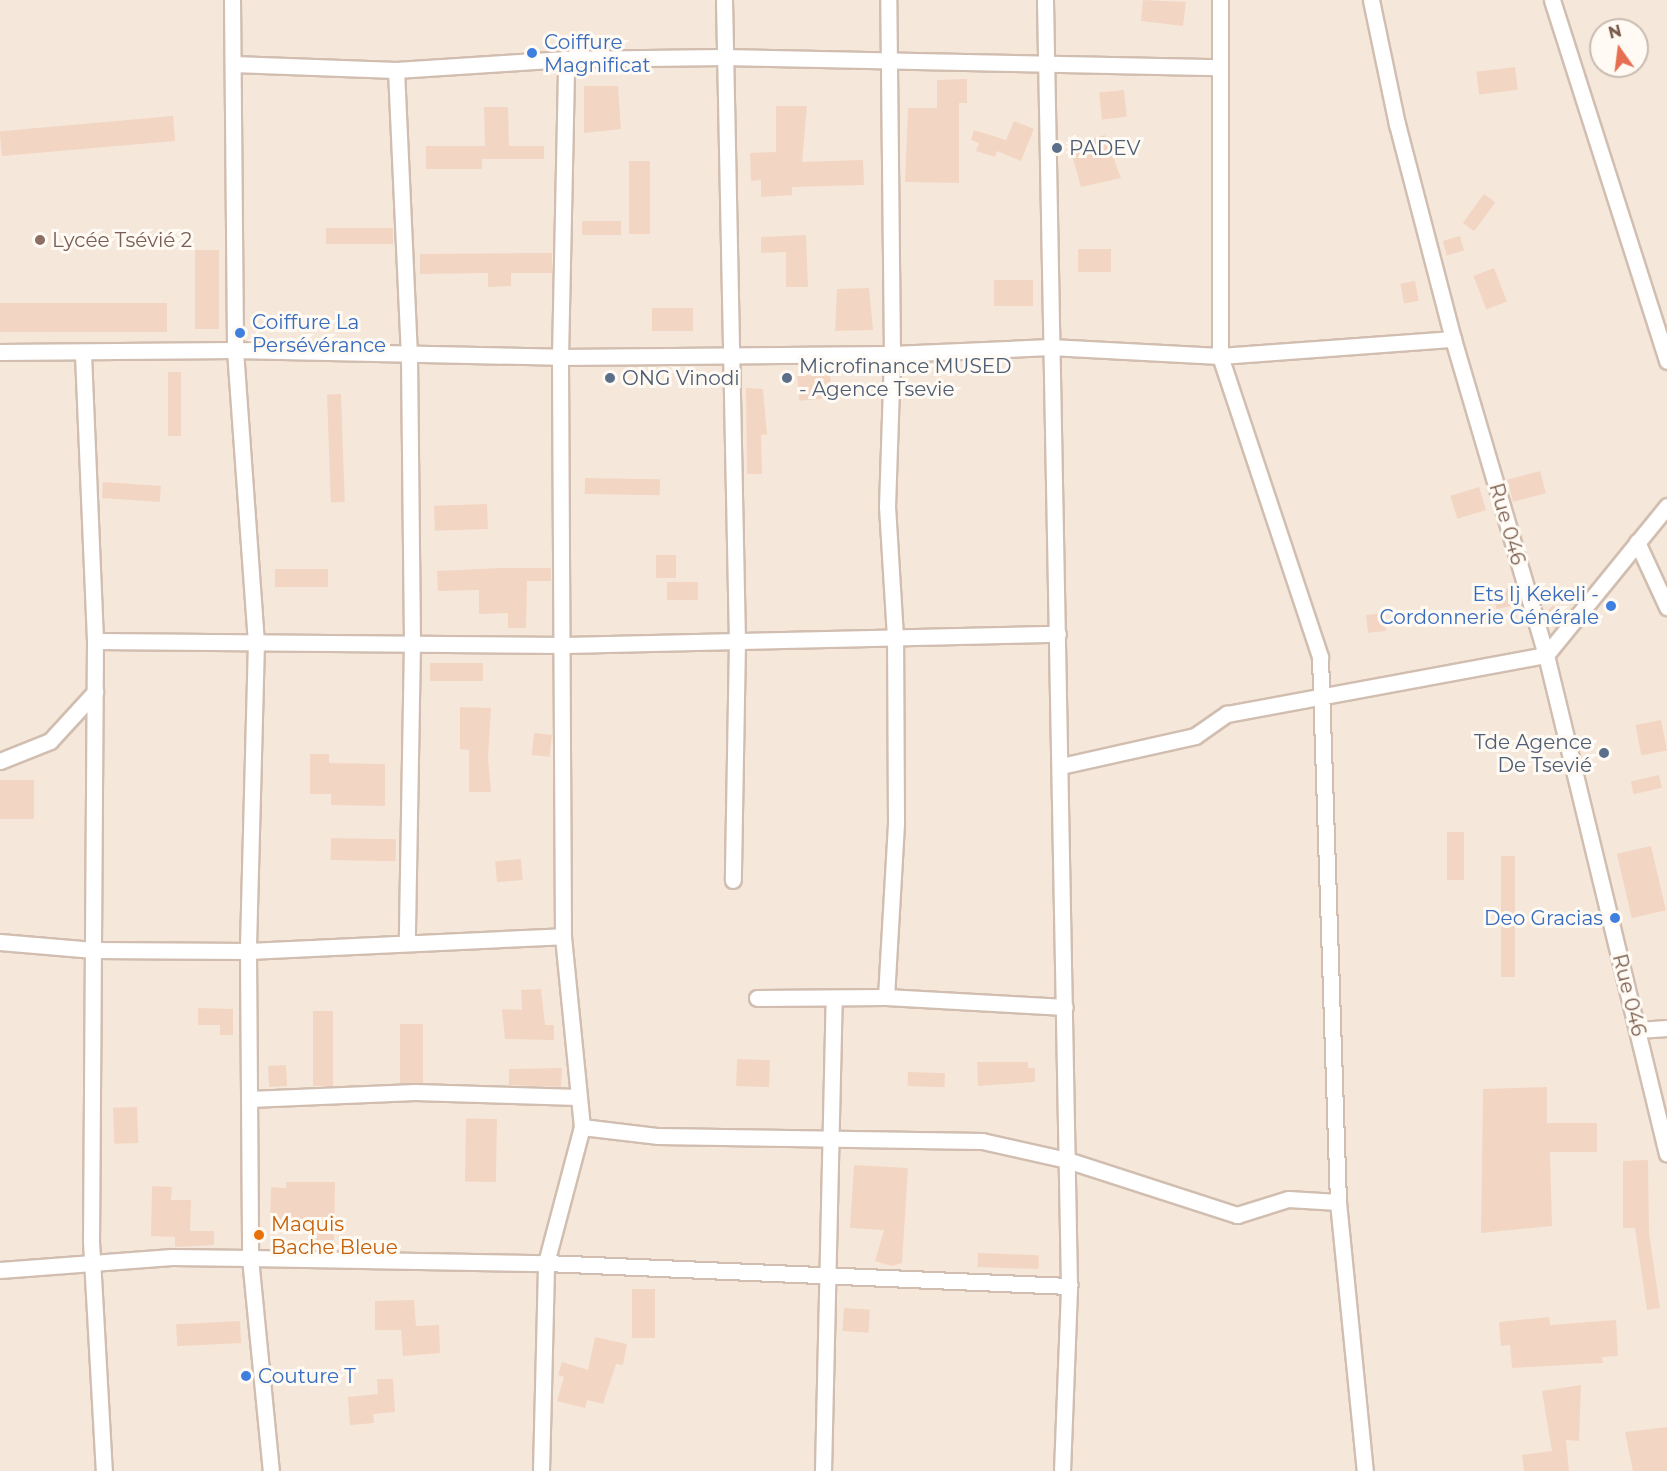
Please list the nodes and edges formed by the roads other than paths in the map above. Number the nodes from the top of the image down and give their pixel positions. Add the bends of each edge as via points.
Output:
1 (232, 0) edge
2 (724, 0) edge
3 (888, 0) edge
4 (1045, 0) edge
5 (1220, 0) edge
6 (1371, 0) edge
7 (1552, 0) edge
8 (724, 57) junction
9 (566, 59) junction
10 (889, 61) junction
11 (233, 64) junction
12 (1044, 64) junction
13 (1219, 67) junction
14 (396, 70) junction
15 (1453, 339) junction
16 (1050, 347) junction
17 (235, 350) junction
18 (0, 352) edge
19 (83, 354) junction
20 (892, 354) junction
21 (409, 356) junction
22 (728, 356) junction
23 (1220, 356) junction
24 (560, 357) junction
25 (1667, 361) edge
26 (1667, 506) edge
27 (1637, 542) junction
28 (1667, 607) edge
29 (1058, 634) junction
30 (895, 637) junction
31 (95, 641) junction
32 (256, 641) junction
33 (737, 641) junction
34 (412, 643) junction
35 (564, 645) junction
36 (1546, 655) junction
37 (95, 692) junction
38 (1322, 699) junction
39 (0, 762) edge
40 (1061, 766) junction
41 (733, 880) dead end
42 (564, 936) junction
43 (0, 942) edge
44 (407, 943) junction
45 (94, 950) junction
46 (248, 951) junction
47 (886, 997) junction
48 (758, 998) dead end
49 (834, 998) junction
50 (1065, 1007) junction
51 (1667, 1028) edge
52 (1638, 1030) junction
53 (578, 1097) junction
54 (249, 1099) junction
55 (582, 1127) junction
56 (831, 1137) junction
57 (1667, 1154) edge
58 (1067, 1160) junction
59 (1338, 1202) junction
60 (250, 1258) junction
61 (92, 1263) junction
62 (546, 1263) junction
63 (0, 1270) edge
64 (824, 1276) junction
65 (1069, 1286) junction
66 (104, 1471) edge
67 (271, 1471) edge
68 (541, 1471) edge
69 (823, 1471) edge
70 (1062, 1471) edge
71 (1365, 1471) edge

1 - 11 street
2 - 8 street
3 - 10 street
4 - 12 street
5 - 13 street
6 - 15 street, Rue 046 / Rue 046 via 1397,124
7 - 25 street
8 - 9 street
8 - 10 street
8 - 22 street
9 - 14 street
9 - 24 street
10 - 12 street
10 - 20 street
11 - 14 street
11 - 17 street
12 - 13 street
12 - 16 street
13 - 23 street
14 - 21 street
15 - 23 street
15 - 36 street, Rue 046 / Rue 046
16 - 20 street
16 - 23 street
16 - 29 street
17 - 19 street
17 - 21 street
17 - 32 street
18 - 19 street
19 - 31 street
20 - 22 street
20 - 30 street via 887,507
21 - 24 street
21 - 34 street
22 - 24 street
22 - 33 street
23 - 38 street via 1320,657
24 - 35 street
26 - 27 street
27 - 28 street
27 - 36 street
29 - 30 street
29 - 40 street
30 - 33 street
30 - 47 street via 896,820
31 - 32 street
31 - 37 street
32 - 34 street
32 - 46 street
33 - 35 street
33 - 41 street
34 - 35 street
34 - 44 street
35 - 42 street
36 - 38 street
36 - 52 street, Rue 046 / Rue 046
37 - 39 street via 50,741
37 - 45 street
38 - 40 street via 1227,714 1195,736
38 - 59 street
40 - 50 street
42 - 44 street
42 - 53 street
43 - 45 street
44 - 46 street
45 - 46 street
45 - 61 street
46 - 54 street
47 - 49 street
47 - 50 street
48 - 49 street
49 - 56 street
50 - 58 street
51 - 52 street
52 - 57 street, Rue 046 / Rue 046
53 - 54 street via 415,1092
53 - 55 street
54 - 60 street
55 - 56 street via 658,1136
55 - 62 street
56 - 58 street via 893,1142 982,1141
56 - 64 street
58 - 59 street via 1237,1215 1288,1199
58 - 65 street
59 - 71 street
60 - 61 street
60 - 62 street
60 - 67 street
61 - 63 street
61 - 66 street
62 - 64 street
62 - 68 street
64 - 65 street
64 - 69 street
65 - 70 street

